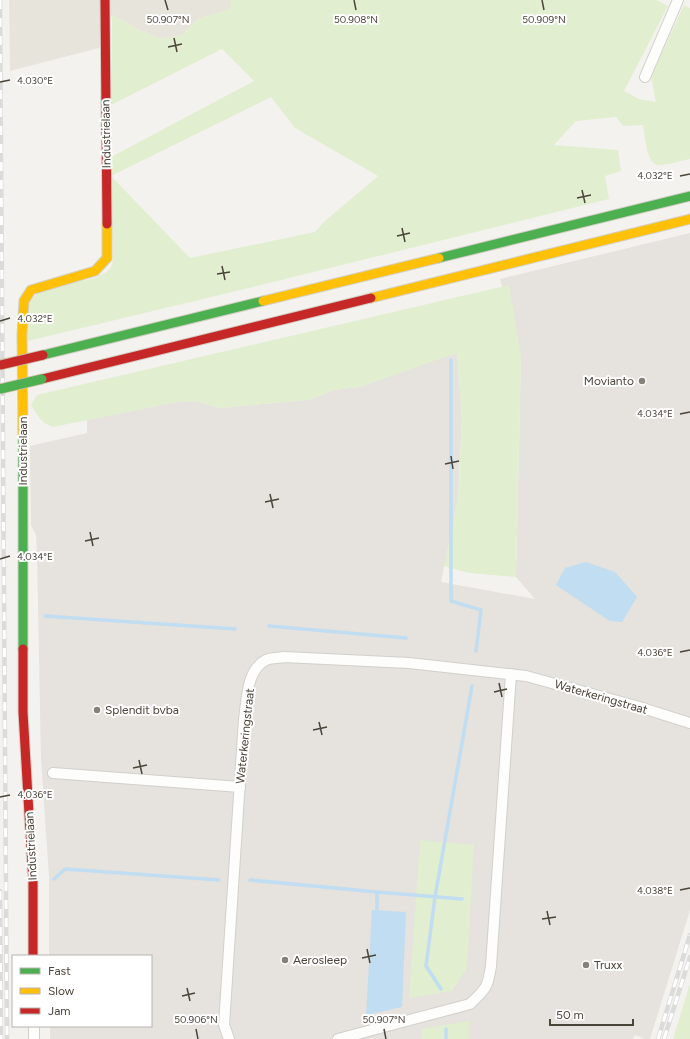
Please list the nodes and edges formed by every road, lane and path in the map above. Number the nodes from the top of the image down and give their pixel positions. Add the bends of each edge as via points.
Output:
1 (105, 0) edge
2 (678, 0) edge
3 (645, 77) dead end
4 (690, 196) edge
5 (690, 219) edge
6 (0, 365) edge
7 (0, 389) edge
8 (511, 674) junction
9 (690, 724) edge
10 (54, 773) dead end
11 (240, 787) junction
12 (33, 955) edge
13 (34, 1027) edge
14 (34, 1039) edge
15 (229, 1039) edge
16 (338, 1039) edge

1 - 12 main road, Industrielaan via 108,258 95,271 31,290 24,301 23,712 33,882
2 - 3 street
4 - 6 main road, bridge
5 - 7 main road, bridge
8 - 9 street, Waterkeringstraat via 636,706
8 - 11 street, Waterkeringstraat via 409,663 284,657 266,660 253,672 248,687
8 - 16 street via 488,983 470,1004
10 - 11 street
11 - 15 street, Waterkeringstraat via 224,1025
13 - 14 street

